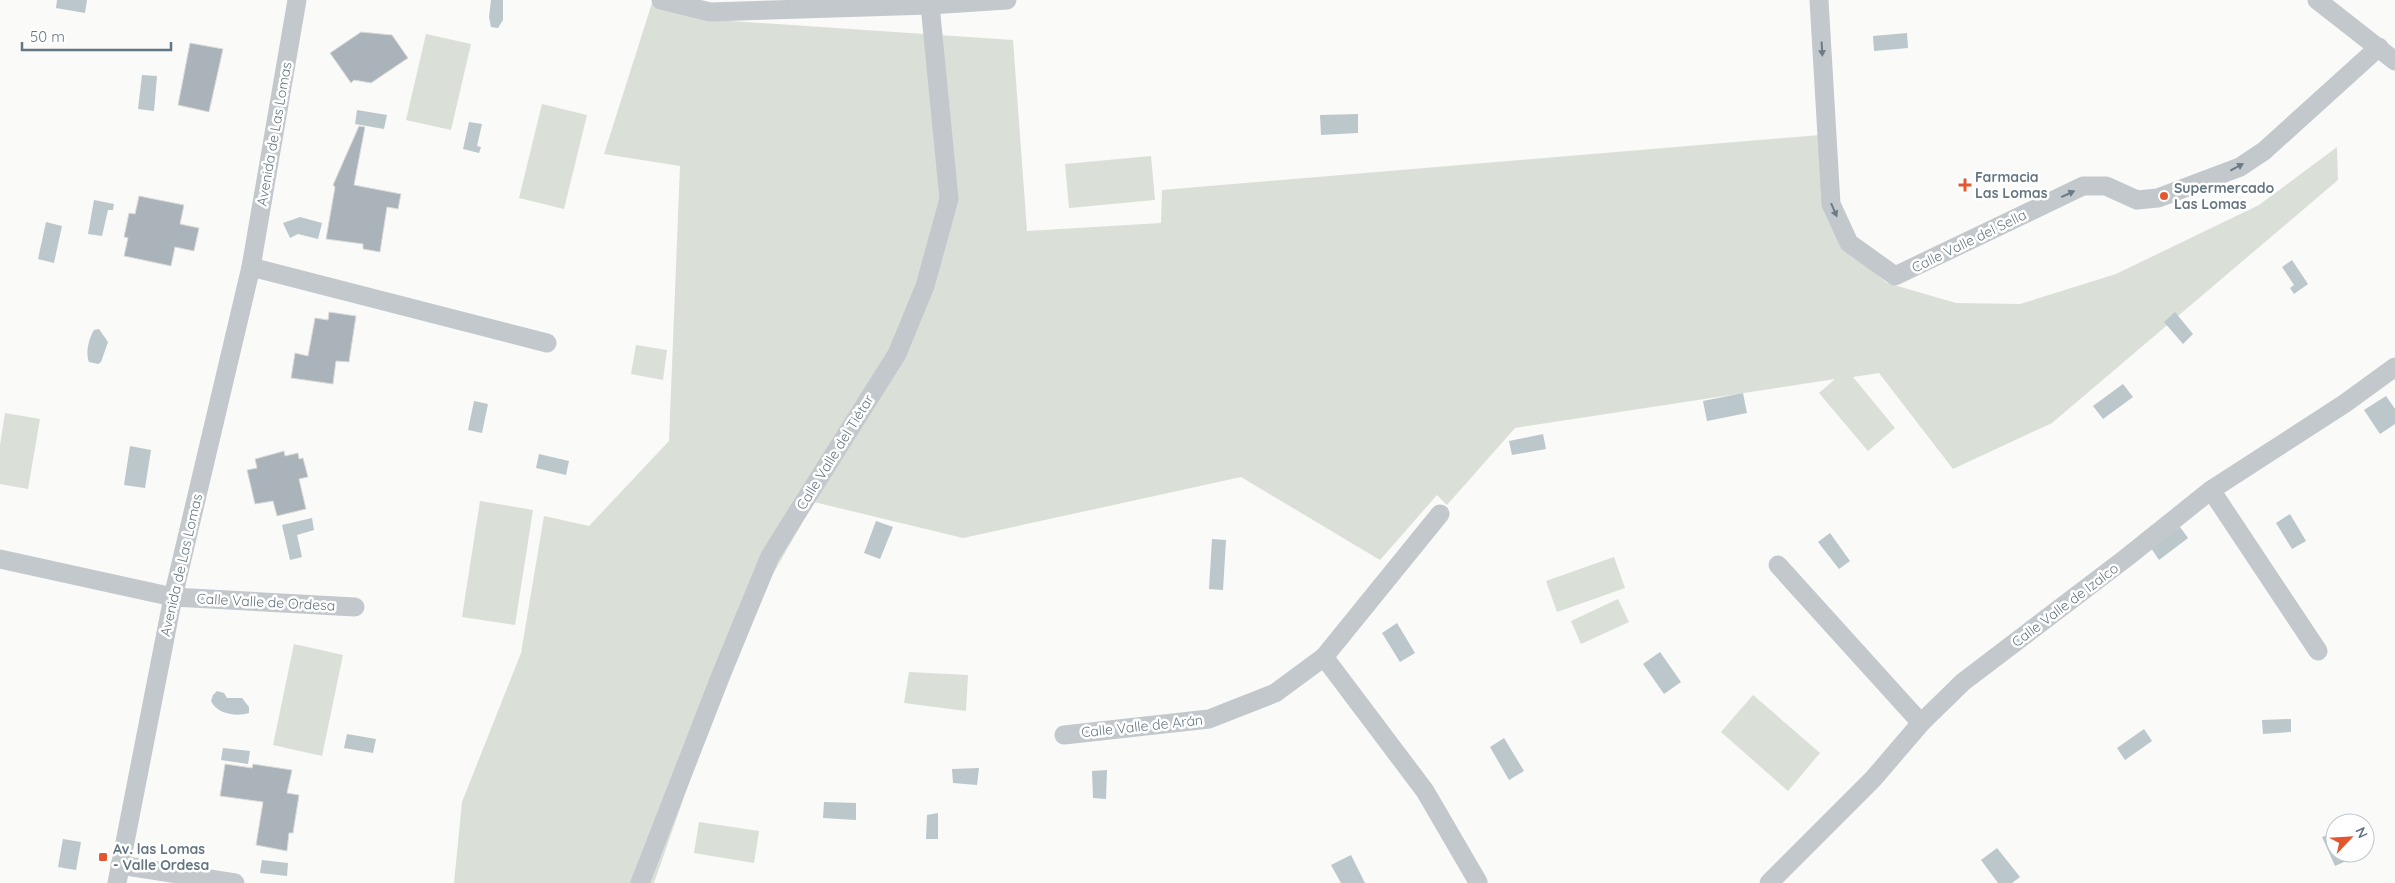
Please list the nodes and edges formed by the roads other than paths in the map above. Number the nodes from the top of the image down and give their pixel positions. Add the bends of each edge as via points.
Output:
1 (296, 0) edge
2 (661, 0) edge
3 (1007, 0) edge
4 (1819, 0) edge
5 (2317, 0) edge
6 (930, 5) junction
7 (2379, 47) junction
8 (2395, 61) edge
9 (251, 268) junction
10 (546, 343) dead end
11 (2395, 367) edge
12 (2211, 490) junction
13 (1440, 514) dead end
14 (0, 559) edge
15 (1778, 565) dead end
16 (173, 597) junction
17 (356, 607) dead end
18 (2318, 651) dead end
19 (1324, 657) junction
20 (1921, 723) junction
21 (1064, 735) dead end
22 (119, 874) edge
23 (235, 883) edge
24 (640, 883) edge
25 (1478, 883) edge
26 (1769, 883) edge

1 - 9 street, Avenida de Las Lomas
2 - 6 street via 710,12
3 - 6 street
4 -> 7 street, Calle Valle del Sella via 1831,204 1849,243 1895,276 2084,186 2106,186 2136,200 2158,198 2240,167 2264,151
5 - 7 street
6 - 24 street, Calle Valle del Tiétar via 949,199 925,286 897,354 770,556
7 - 8 street
9 - 10 street
9 - 16 street, Avenida de Las Lomas
11 - 12 street, Calle Valle de Izalco
12 - 18 street
12 - 20 street, Calle Valle de Izalco via 1963,682
13 - 19 street, Calle Valle de Arán
14 - 16 street, Calle Valle de Ordesa
15 - 20 street
16 - 17 street, Calle Valle de Ordesa
16 - 22 street, Avenida de Las Lomas
19 - 21 street, Calle Valle de Arán via 1275,693 1209,719
19 - 25 street via 1425,791
20 - 26 street, Calle Valle de Izalco via 1873,779
22 - 23 street, Avenida de Las Lomas

